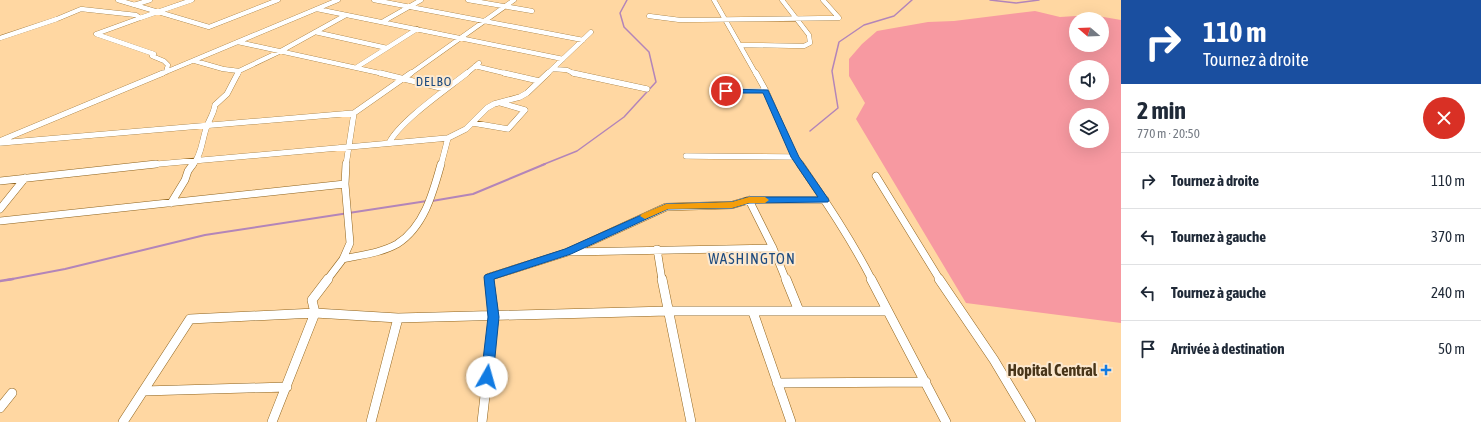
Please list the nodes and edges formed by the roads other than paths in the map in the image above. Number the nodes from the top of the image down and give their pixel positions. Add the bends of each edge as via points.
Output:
1 (118, 0) edge
2 (150, 0) edge
3 (192, 0) edge
4 (278, 0) edge
5 (338, 0) edge
6 (374, 0) edge
7 (421, 0) edge
8 (468, 0) edge
9 (514, 0) edge
10 (714, 0) edge
11 (782, 0) edge
12 (823, 0) edge
13 (134, 5) junction
14 (409, 7) junction
15 (504, 7) junction
16 (317, 9) junction
17 (532, 11) dead end
18 (159, 12) junction
19 (346, 15) junction
20 (649, 16) dead end
21 (140, 18) junction
22 (726, 19) junction
23 (797, 19) junction
24 (483, 21) junction
25 (384, 22) junction
26 (417, 29) junction
27 (315, 32) junction
28 (591, 32) dead end
29 (0, 38) edge
30 (459, 38) junction
31 (583, 40) junction
32 (238, 42) junction
33 (740, 45) junction
34 (387, 48) junction
35 (281, 51) junction
36 (563, 59) junction
37 (194, 61) junction
38 (357, 67) junction
39 (552, 69) junction
40 (239, 71) junction
41 (166, 72) junction
42 (402, 78) junction
43 (539, 81) junction
44 (445, 89) junction
45 (647, 89) dead end
46 (714, 91) dead end
47 (766, 91) junction
48 (500, 103) junction
49 (354, 113) junction
50 (473, 122) junction
51 (207, 125) junction
52 (448, 138) junction
53 (0, 142) edge
54 (389, 142) junction
55 (348, 147) junction
56 (686, 156) dead end
57 (795, 157) junction
58 (197, 160) junction
59 (876, 176) dead end
60 (25, 178) junction
61 (0, 181) edge
62 (345, 184) junction
63 (749, 200) junction
64 (824, 200) junction
65 (171, 203) junction
66 (0, 209) edge
67 (0, 221) edge
68 (772, 248) junction
69 (657, 249) junction
70 (568, 252) junction
71 (343, 259) junction
72 (668, 311) junction
73 (799, 311) junction
74 (887, 311) junction
75 (753, 312) junction
76 (315, 313) junction
77 (494, 317) junction
78 (398, 318) junction
79 (926, 382) junction
80 (777, 383) junction
81 (286, 387) junction
82 (143, 391) junction
83 (12, 393) dead end
84 (0, 408) edge
85 (123, 422) edge
86 (272, 422) edge
87 (371, 422) edge
88 (482, 422) edge
89 (691, 422) edge
90 (791, 422) edge
91 (946, 422) edge
92 (1031, 422) edge

1 - 13 street
2 - 13 street
3 - 18 street
4 - 18 street via 208,27
5 - 16 street
6 - 14 street
7 - 14 street
8 - 15 street
9 - 15 street
10 - 22 street
11 - 23 street
12 - 23 street via 839,18
13 - 18 street
14 - 24 street
14 - 25 street
15 - 17 street
15 - 24 street
16 - 19 street
16 - 32 street
18 - 21 street
19 - 25 street
19 - 27 street
20 - 22 street via 680,20
21 - 29 street via 136,15 81,9
21 - 41 street via 96,34 154,54 152,56 168,65
22 - 23 street
22 - 33 street
23 - 33 street via 809,35 810,43 804,46
24 - 30 street
24 - 31 street
25 - 26 street
26 - 30 street
26 - 34 street
27 - 34 street
27 - 35 street
28 - 31 street
30 - 36 street
30 - 42 street
31 - 36 street
32 - 35 street
32 - 37 street
33 - 47 street
34 - 38 street
35 - 38 street
35 - 40 street
36 - 39 street
37 - 40 street
37 - 41 street
38 - 42 street
39 - 43 street
39 - 45 street via 567,70
40 - 51 street via 227,94 215,105 214,113
41 - 53 street
42 - 44 street
42 - 49 street
43 - 44 street via 477,64
43 - 48 street via 520,97
44 - 54 street via 397,131
46 - 47 street
47 - 57 street
48 - 50 street via 487,108
48 - 50 street via 525,110 508,129
49 - 51 street
49 - 55 street
50 - 52 street
51 - 53 street
51 - 58 street
52 - 54 street
52 - 71 street via 432,191 415,229 395,244
54 - 55 street
55 - 58 street
55 - 62 street
56 - 57 street
57 - 64 street
58 - 60 street
58 - 65 street via 188,171
59 - 92 street
60 - 61 street
60 - 66 street
62 - 65 street
62 - 71 street via 350,244
63 - 64 street
63 - 68 street
63 - 70 street via 732,205 666,207
64 - 74 street via 860,257
65 - 67 street
68 - 69 street
68 - 73 street
69 - 70 street
69 - 72 street
70 - 77 street via 489,277
71 - 76 street via 312,300
72 - 75 street
72 - 77 street
72 - 89 street
73 - 74 street
73 - 75 street
74 - 79 street
75 - 80 street
76 - 78 street
76 - 81 street
76 - 82 street via 190,319
77 - 78 street
77 - 88 street
78 - 87 street
79 - 80 street
79 - 91 street
80 - 90 street
81 - 82 street
81 - 86 street
82 - 85 street
83 - 84 street

